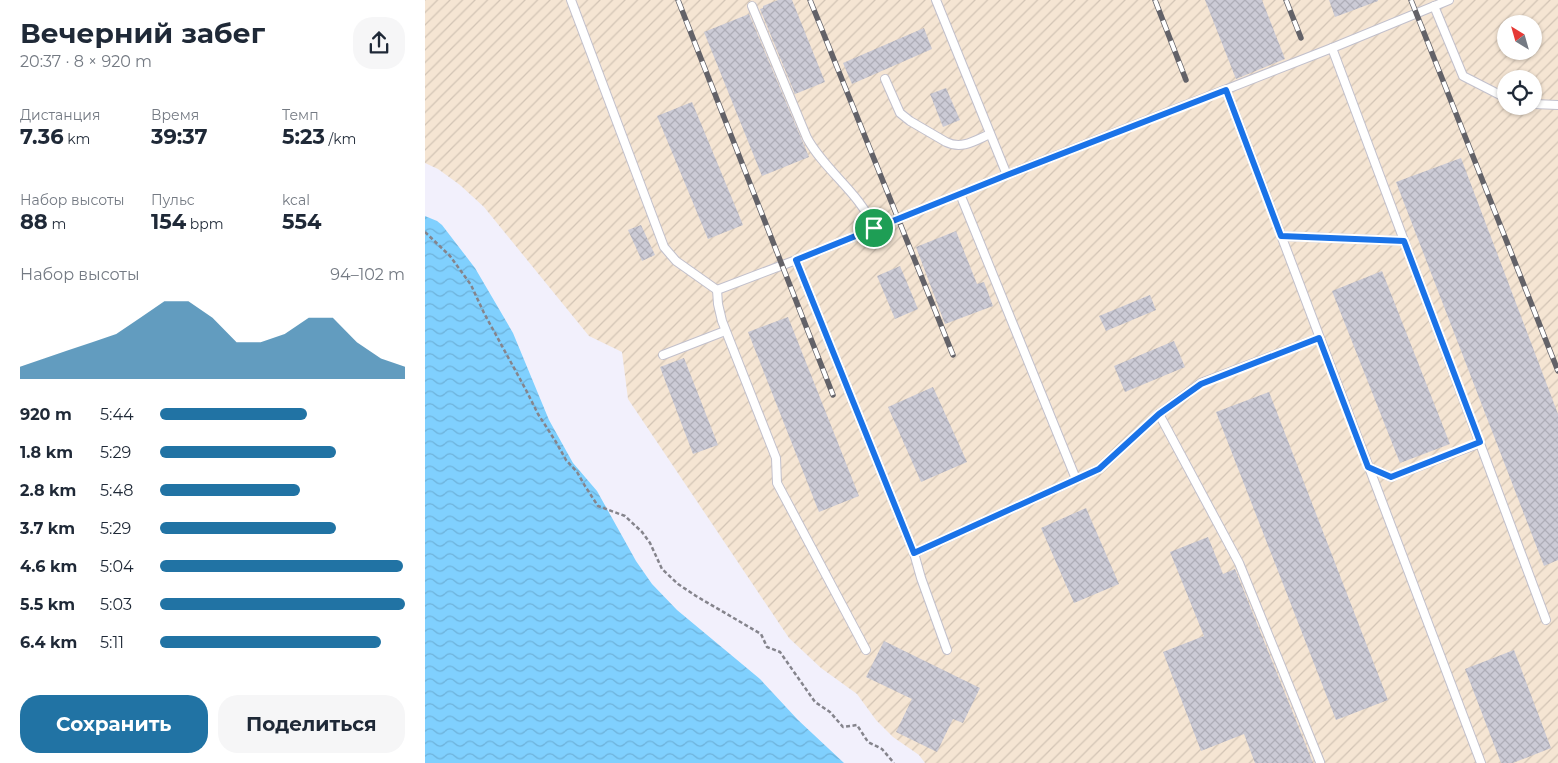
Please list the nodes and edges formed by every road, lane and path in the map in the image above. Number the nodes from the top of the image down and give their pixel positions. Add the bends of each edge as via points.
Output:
1 (571, 0) edge
2 (936, 0) edge
3 (1449, 0) edge
4 (752, 6) dead end
5 (1434, 6) junction
6 (1332, 48) junction
7 (885, 79) dead end
8 (1226, 90) junction
9 (1497, 93) edge
10 (1542, 104) edge
11 (1558, 105) edge
12 (990, 134) junction
13 (1007, 175) junction
14 (960, 194) junction
15 (874, 228) junction
16 (425, 232) edge
17 (1281, 236) junction
18 (1404, 241) junction
19 (796, 260) junction
20 (717, 290) junction
21 (725, 331) junction
22 (1319, 338) junction
23 (663, 355) dead end
24 (1159, 414) junction
25 (1480, 442) junction
26 (1368, 467) junction
27 (1076, 480) junction
28 (914, 553) junction
29 (1546, 620) dead end
30 (866, 650) dead end
31 (947, 650) dead end
32 (1320, 762) edge
33 (894, 763) edge
34 (1481, 763) edge

1 - 20 lane via 664,247 675,261
2 - 12 lane
3 - 5 lane
4 - 15 lane via 813,150 861,204
5 - 6 lane
5 - 9 lane via 1463,76
6 - 8 lane
6 - 18 lane
7 - 12 lane via 900,113 947,142 959,146
8 - 13 lane
8 - 17 lane
10 - 11 lane
12 - 13 lane
13 - 14 lane
14 - 15 lane
14 - 27 lane
15 - 19 lane
16 - 33 path via 451,256 471,285 538,414 598,506 625,516 642,532 662,569 678,584 761,634 767,647 780,652 815,702 843,726 857,725 868,742 882,749
17 - 18 lane
17 - 22 lane
18 - 25 lane
19 - 20 lane
19 - 28 lane
20 - 21 lane
21 - 23 lane
21 - 30 lane via 776,458 777,483
22 - 24 lane via 1201,384
22 - 26 lane
24 - 27 lane via 1099,469
24 - 32 lane via 1239,563
25 - 26 lane via 1391,477
25 - 29 lane
26 - 34 lane
27 - 28 lane
28 - 31 lane

